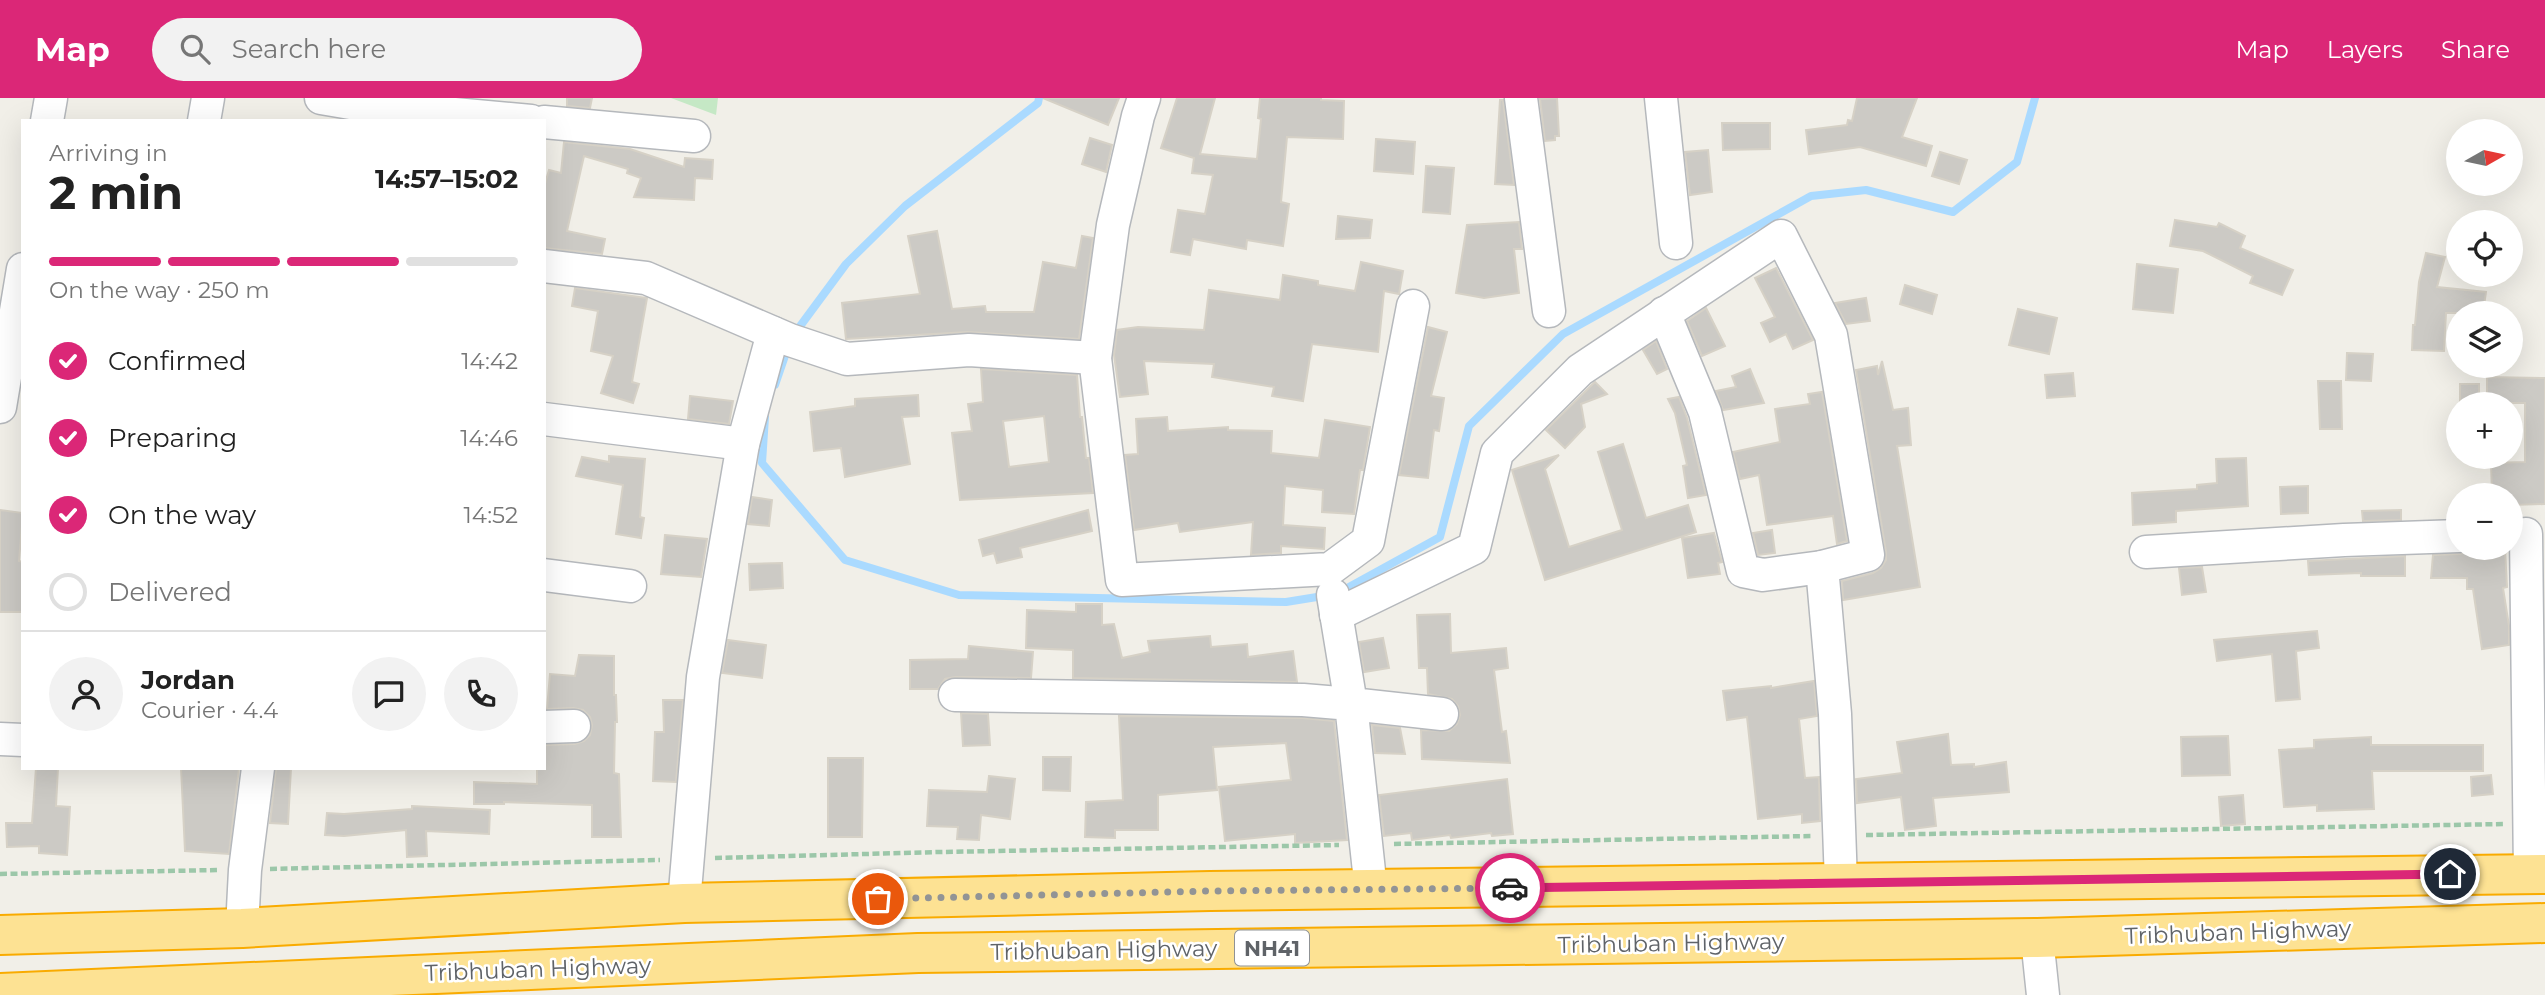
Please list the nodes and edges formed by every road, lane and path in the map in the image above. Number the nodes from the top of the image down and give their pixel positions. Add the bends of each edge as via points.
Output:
1 (51, 98) edge
2 (208, 98) edge
3 (321, 98) edge
4 (1144, 98) edge
5 (1521, 98) edge
6 (1661, 98) edge
7 (367, 108) edge
8 (47, 119) edge
9 (204, 119) edge
10 (506, 119) edge
11 (546, 122) edge
12 (694, 136) dead end
13 (1676, 243) dead end
14 (546, 266) edge
15 (21, 281) edge
16 (1413, 306) dead end
17 (1549, 311) dead end
18 (1664, 313) junction
19 (773, 333) junction
20 (1095, 358) junction
21 (0, 408) edge
22 (546, 419) edge
23 (743, 444) junction
24 (2527, 534) edge
25 (2446, 536) edge
26 (2147, 551) dead end
27 (1822, 567) junction
28 (1330, 569) junction
29 (546, 575) edge
30 (630, 586) dead end
31 (1336, 615) junction
32 (955, 695) dead end
33 (1351, 704) junction
34 (1442, 714) dead end
35 (0, 739) edge
36 (21, 740) edge
37 (258, 770) edge
38 (2529, 823) junction
39 (1839, 835) junction
40 (1365, 845) junction
41 (686, 859) junction
42 (245, 870) junction
43 (0, 874) edge
44 (2450, 874) junction
45 (2538, 874) edge
46 (1841, 883) junction
47 (1371, 890) junction
48 (684, 903) junction
49 (2545, 923) edge
50 (2457, 925) junction
51 (242, 928) junction
52 (0, 935) edge
53 (2037, 938) junction
54 (195, 989) edge
55 (6, 994) edge
56 (2043, 995) edge

1 - 8 street
2 - 9 street
3 - 7 street
4 - 20 street via 1113,225
5 - 17 street
6 - 13 street
7 - 10 street
11 - 12 street
14 - 19 street via 646,278
15 - 21 street
16 - 28 street via 1368,541
18 - 27 street via 1705,412 1743,571 1763,575
18 - 27 street via 1782,236 1831,335 1868,555
18 - 31 street via 1580,370 1497,453 1474,548
19 - 20 street via 847,359 969,350
19 - 23 street
20 - 28 street via 1122,580
22 - 23 street
23 - 41 street via 703,677
24 - 38 street
25 - 26 street
27 - 39 street via 1835,713
28 - 31 street
29 - 30 street
31 - 33 street
32 - 33 street
33 - 34 street
33 - 40 street
35 - 36 street
37 - 42 street
38 - 39 path
38 - 45 street
39 - 40 path
39 - 46 street
40 - 41 path
40 - 47 street
41 - 42 path
41 - 48 street
42 - 43 path
42 - 51 street
44 - 45 highway
44 - 46 highway
44 - 50 highway
46 - 47 highway
47 - 48 highway
48 - 51 highway
49 - 50 highway, Tribhuban Highway / NH41
50 - 53 highway, Tribhuban Highway / NH41
51 - 52 highway
53 - 54 highway, Tribhuban Highway / NH41 via 918,953
53 - 56 street
54 - 55 highway, Tribhuban Highway / NH41

